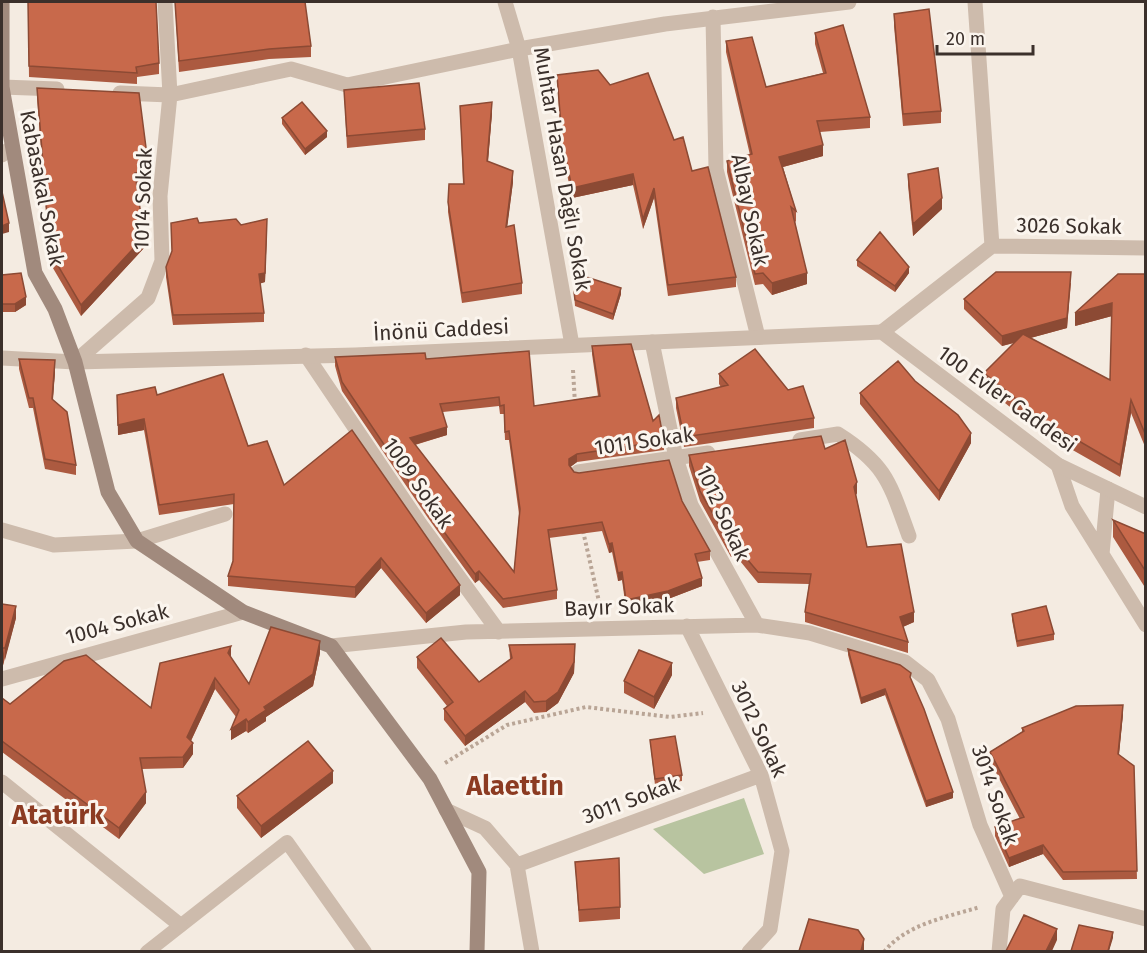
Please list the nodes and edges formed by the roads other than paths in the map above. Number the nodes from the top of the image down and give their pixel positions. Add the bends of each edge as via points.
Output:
1 (2, 2) edge
2 (165, 2) edge
3 (505, 2) edge
4 (849, 2) edge
5 (975, 2) edge
6 (713, 17) junction
7 (519, 49) junction
8 (2, 87) edge
9 (69, 90) edge
10 (102, 92) edge
11 (170, 95) junction
12 (7, 151) edge
13 (992, 246) junction
14 (1146, 248) edge
15 (882, 332) junction
16 (758, 337) junction
17 (652, 342) junction
18 (572, 345) junction
19 (306, 355) junction
20 (2, 358) edge
21 (75, 362) junction
22 (780, 443) edge
23 (722, 451) edge
24 (676, 458) junction
25 (1058, 465) junction
26 (578, 472) edge
27 (1108, 489) junction
28 (1146, 507) edge
29 (225, 514) dead end
30 (2, 530) edge
31 (909, 536) dead end
32 (137, 541) junction
33 (1102, 554) junction
34 (243, 612) junction
35 (757, 625) junction
36 (1146, 625) edge
37 (687, 626) junction
38 (499, 632) junction
39 (331, 646) junction
40 (905, 662) joint
41 (2, 679) edge
42 (761, 775) junction
43 (2, 782) edge
44 (446, 810) junction
45 (517, 865) junction
46 (1012, 897) junction
47 (1146, 919) edge
48 (180, 925) junction
49 (147, 951) edge
50 (365, 951) edge
51 (477, 951) edge
52 (532, 951) edge
53 (749, 951) edge
54 (999, 951) edge

1 - 8 main road, Kabasakal Sokak
2 - 11 street, 1014 Sokak
3 - 7 street, Muhtar Hasan Dağlı Sokak
4 - 6 street
5 - 13 street
6 - 7 street
6 - 16 street, Albay Sokak via 716,169
7 - 11 street via 347,85 291,69
7 - 18 street, Muhtar Hasan Dağlı Sokak
8 - 9 street
8 - 12 main road, Kabasakal Sokak
10 - 11 street
11 - 21 street, 1014 Sokak via 160,196 162,261 148,298
12 - 21 main road, Kabasakal Sokak via 35,273 55,309
13 - 14 street, 3026 Sokak
13 - 15 street
15 - 16 street, İnönü Caddesi
15 - 25 street, 100 Evler Caddesi
16 - 17 street, İnönü Caddesi
17 - 18 street, İnönü Caddesi
17 - 24 street, 1012 Sokak
18 - 19 street, İnönü Caddesi
19 - 21 street, İnönü Caddesi
19 - 38 street, 1009 Sokak via 420,524
20 - 21 street, İnönü Caddesi
21 - 32 main road, Kabasakal Sokak via 108,492
22 - 31 street via 838,434 863,450 889,480
23 - 24 street, 1011 Sokak
24 - 26 street, 1011 Sokak
24 - 35 street, 1012 Sokak via 691,505
25 - 27 street, 100 Evler Caddesi
25 - 33 street via 1072,506
27 - 28 street, 100 Evler Caddesi
27 - 33 street
29 - 32 street
30 - 32 street via 54,545
32 - 34 main road
33 - 36 street
34 - 39 main road
34 - 41 street, 1004 Sokak
35 - 37 street, Bayır Sokak
35 - 40 street, Bayır Sokak via 810,633
37 - 38 street, Bayır Sokak
37 - 42 street, 3012 Sokak
38 - 39 street, Bayır Sokak
39 - 44 main road via 426,774
40 - 46 street, 3014 Sokak via 928,680 948,719 980,825
42 - 45 street, 3011 Sokak
42 - 53 street, 3012 Sokak via 782,851 770,929
43 - 48 street
44 - 45 street via 485,828
44 - 51 main road via 479,872
45 - 52 street
46 - 47 street via 1020,886
46 - 54 street via 1003,909
48 - 49 lane
48 - 50 lane via 287,842

